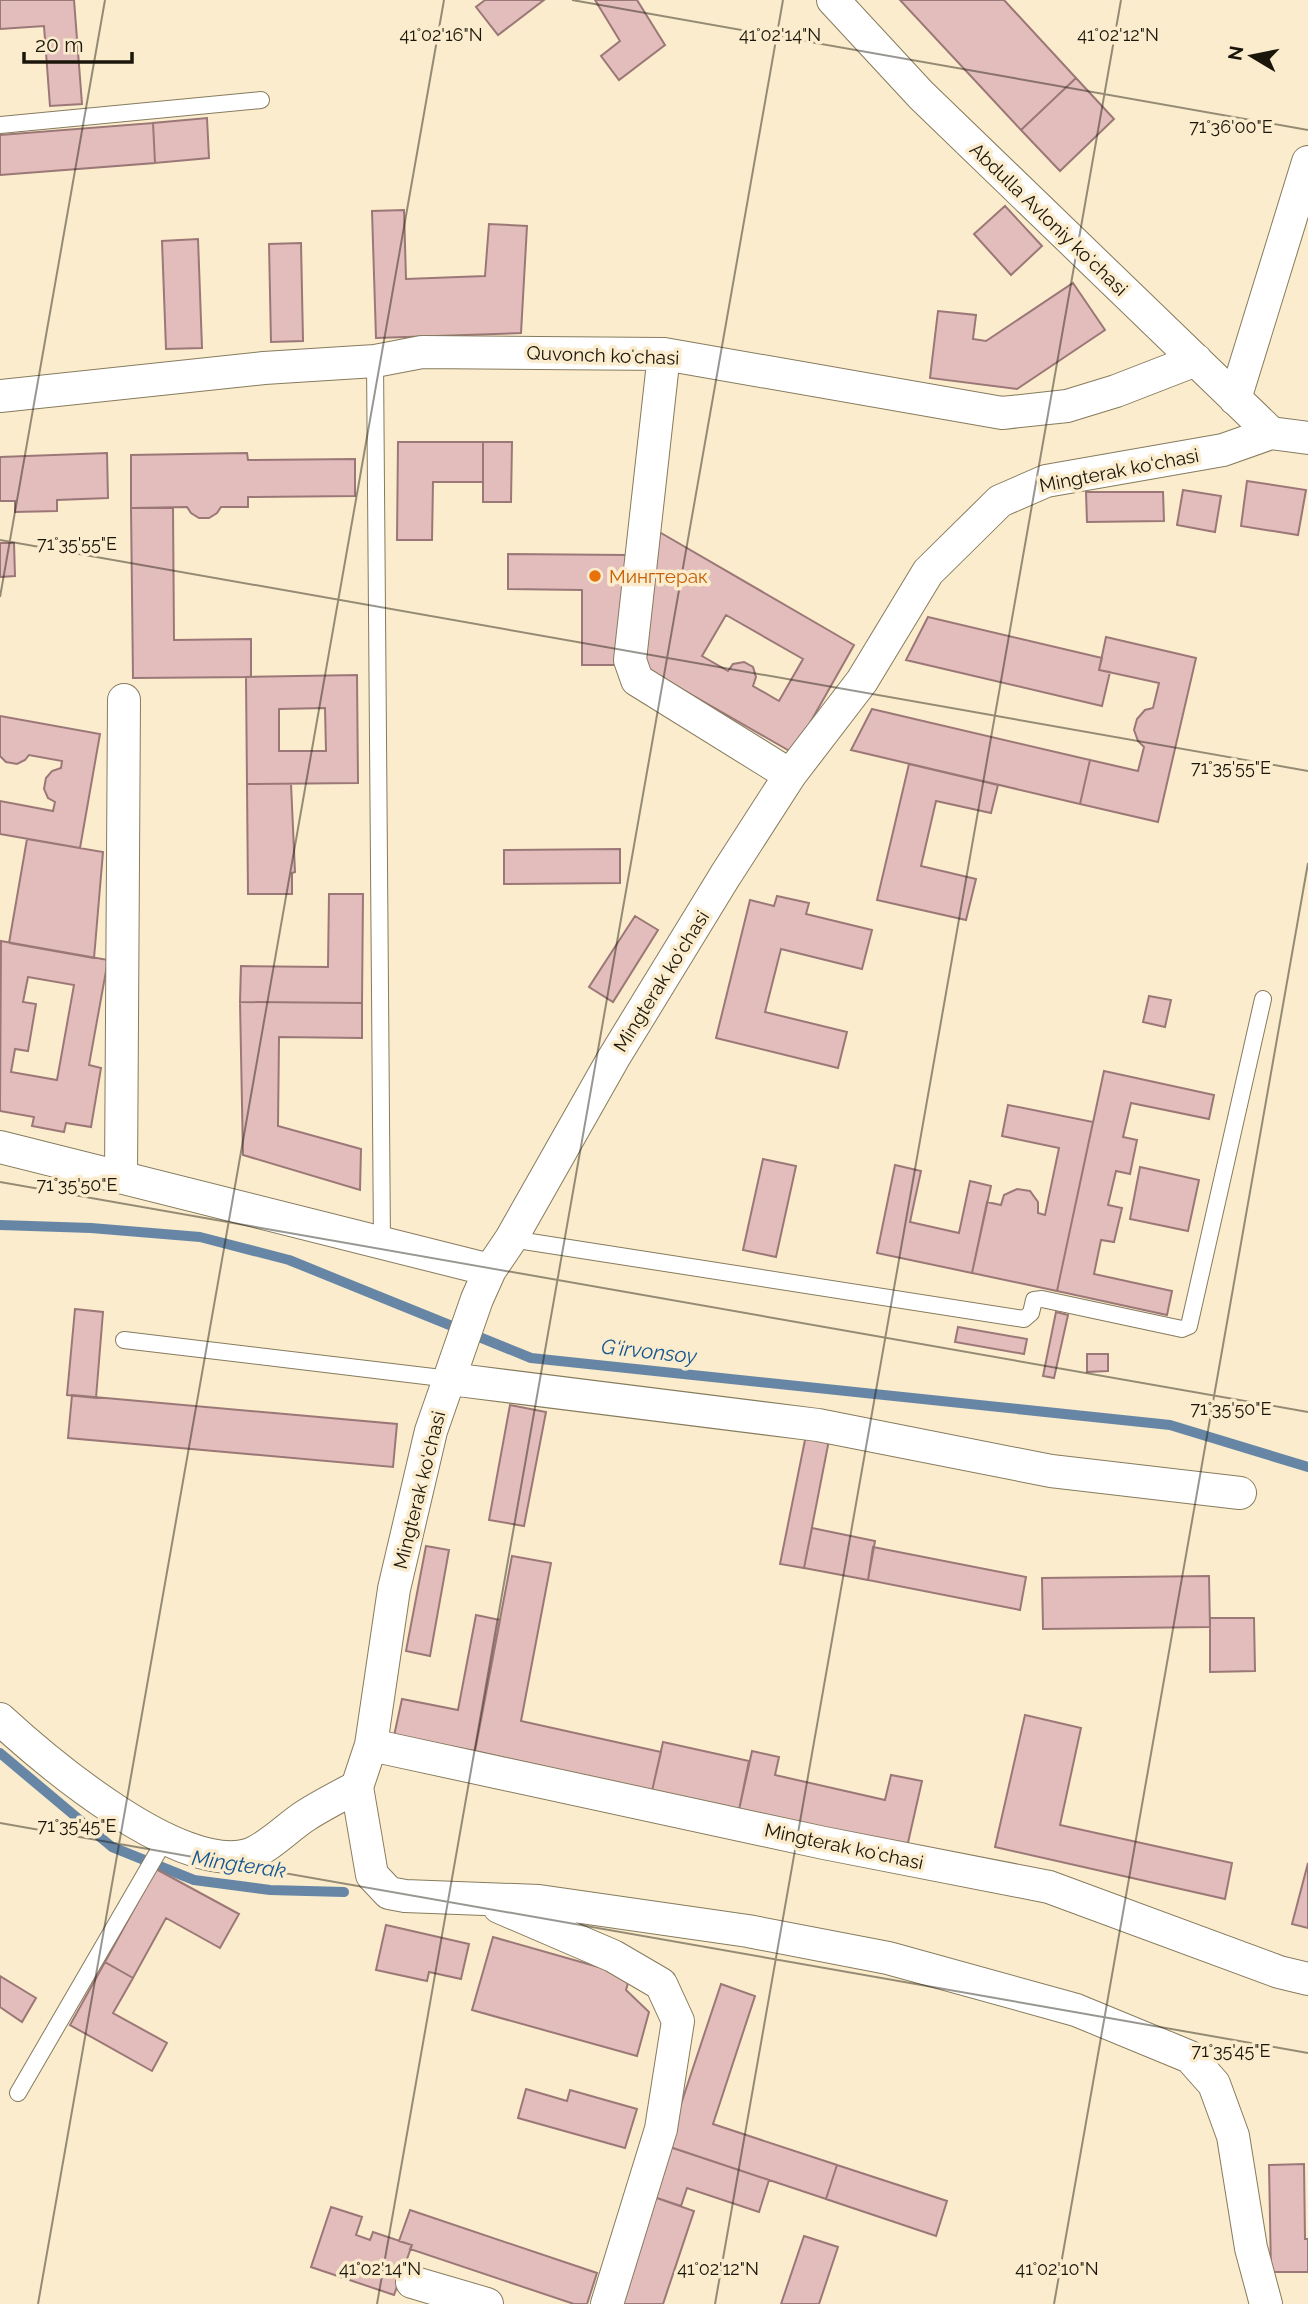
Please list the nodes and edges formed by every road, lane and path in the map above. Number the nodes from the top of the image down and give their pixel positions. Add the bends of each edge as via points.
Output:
1 (833, 0) edge
2 (261, 100) dead end
3 (0, 125) edge
4 (1308, 162) edge
5 (664, 354) junction
6 (1196, 360) junction
7 (375, 361) junction
8 (0, 396) edge
9 (1235, 399) junction
10 (1270, 433) junction
11 (1308, 438) edge
12 (124, 700) dead end
13 (790, 775) junction
14 (1263, 999) dead end
15 (0, 1147) edge
16 (121, 1177) junction
17 (511, 1238) junction
18 (382, 1243) junction
19 (490, 1270) junction
20 (124, 1340) dead end
21 (450, 1379) junction
22 (1240, 1493) dead end
23 (0, 1719) edge
24 (371, 1745) junction
25 (357, 1787) junction
26 (166, 1838) junction
27 (481, 1899) junction
28 (1308, 1979) edge
29 (18, 2094) dead end
30 (412, 2282) dead end
31 (487, 2304) edge
32 (607, 2304) edge
33 (1266, 2304) edge

1 - 6 street, Abdulla Avloniy koʻchasi via 921,95
2 - 3 lane
4 - 9 street
5 - 6 street, Quvonch koʻchasi via 1002,413 1067,406
5 - 7 street, Quvonch koʻchasi via 422,352
5 - 13 street via 630,660 637,680
6 - 9 street, Abdulla Avloniy koʻchasi
7 - 8 street, Quvonch koʻchasi
7 - 18 lane
9 - 10 street, Abdulla Avloniy koʻchasi
10 - 11 street
10 - 13 street, Mingterak ko‘chasi via 1223,450 1046,481 1000,501 928,572 862,681
12 - 16 street
13 - 17 street, Mingterak ko‘chasi via 612,1059
14 - 17 lane via 1189,1326 1182,1329 1042,1298 1034,1300 1024,1319
15 - 16 street
16 - 18 street
17 - 19 street, Mingterak ko‘chasi
18 - 19 street
19 - 21 street, Mingterak ko‘chasi
20 - 21 lane
21 - 22 street via 818,1425 1051,1471
21 - 24 street, Mingterak ko‘chasi via 431,1431 394,1589
23 - 26 street via 73,1780 135,1823
24 - 25 street, Mingterak ko‘chasi
24 - 28 street, Mingterak koʻchasi via 1049,1887
25 - 26 street via 248,1855 211,1857
25 - 27 street via 372,1875 389,1893
26 - 29 lane
27 - 32 street via 613,1956 661,1984 678,2021 661,2129
27 - 33 street via 539,1901 735,1929 888,1958 1076,2010 1190,2057 1214,2084 1233,2136 1251,2248
30 - 31 street

